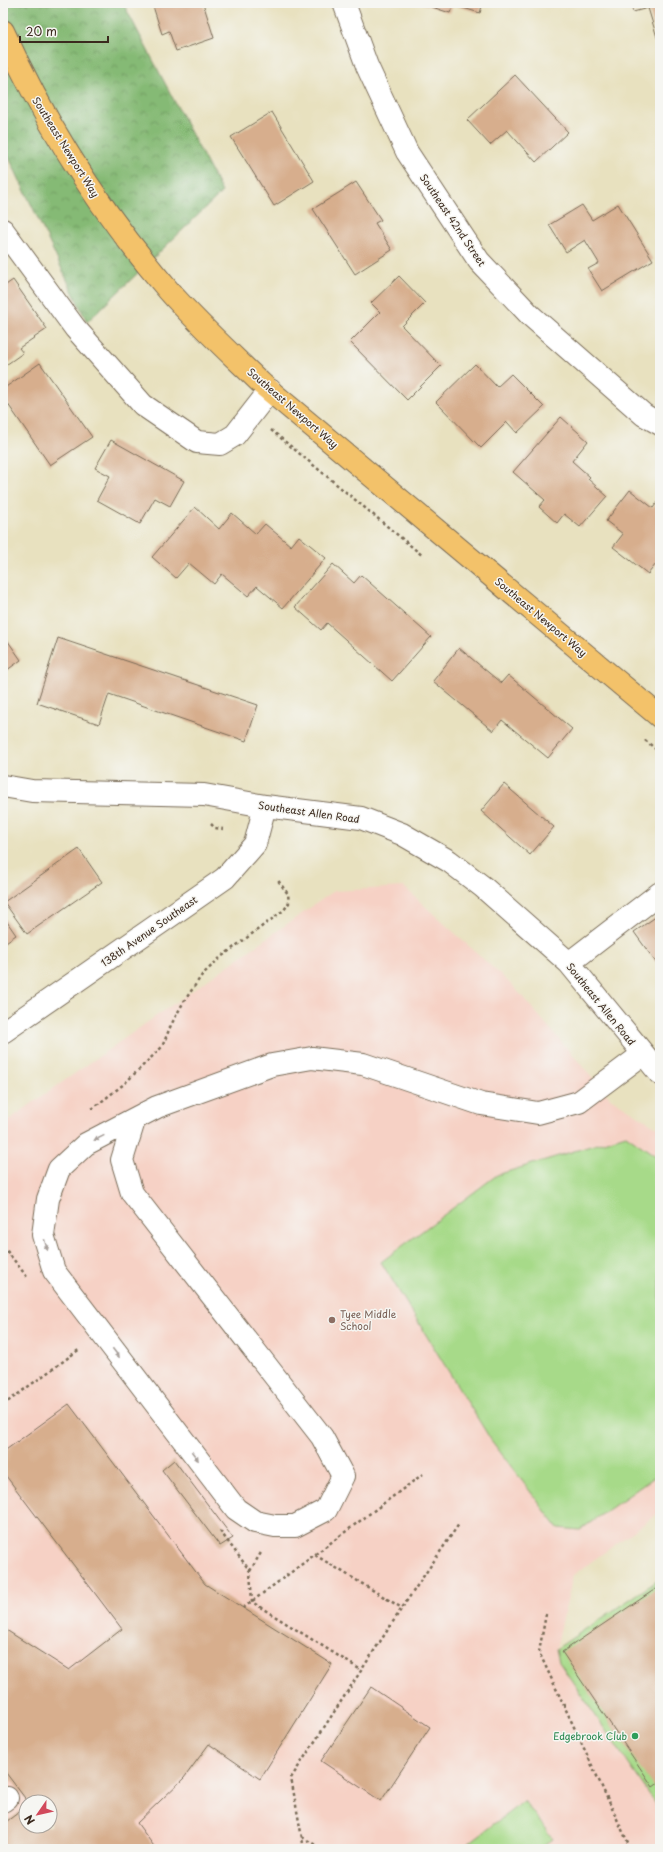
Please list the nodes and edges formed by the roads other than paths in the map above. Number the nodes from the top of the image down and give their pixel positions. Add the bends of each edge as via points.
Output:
1 (344, 3) edge
2 (3, 31) edge
3 (3, 230) edge
4 (270, 390) junction
5 (660, 424) edge
6 (660, 717) edge
7 (3, 786) edge
8 (265, 806) junction
9 (660, 893) edge
10 (569, 963) junction
11 (3, 1032) edge
12 (643, 1054) junction
13 (660, 1074) edge
14 (134, 1121) junction

1 - 5 street, Southeast 42nd Street via 367,66 407,152 479,261 536,320 644,415
2 - 4 main road, Southeast Newport Way via 22,75 83,180 169,291
3 - 4 street via 75,328 143,405 197,442 220,444 235,435
4 - 6 main road, Southeast Newport Way
7 - 8 street, Southeast Allen Road via 32,791 204,795
8 - 10 street, Southeast Allen Road via 361,818 402,834 448,861 483,887
8 - 11 street, 138th Avenue Southeast via 254,844 225,878
9 - 10 street
10 - 12 street, Southeast Allen Road
12 - 13 street, Southeast Allen Road
12 - 14 street via 579,1102 538,1113 482,1104 363,1064 312,1058 272,1065 157,1108
14 -> 14 street via 86,1144 59,1169 48,1199 43,1235 54,1271 236,1509 255,1522 275,1526 296,1526 326,1510 343,1476 322,1437 132,1193 122,1160

